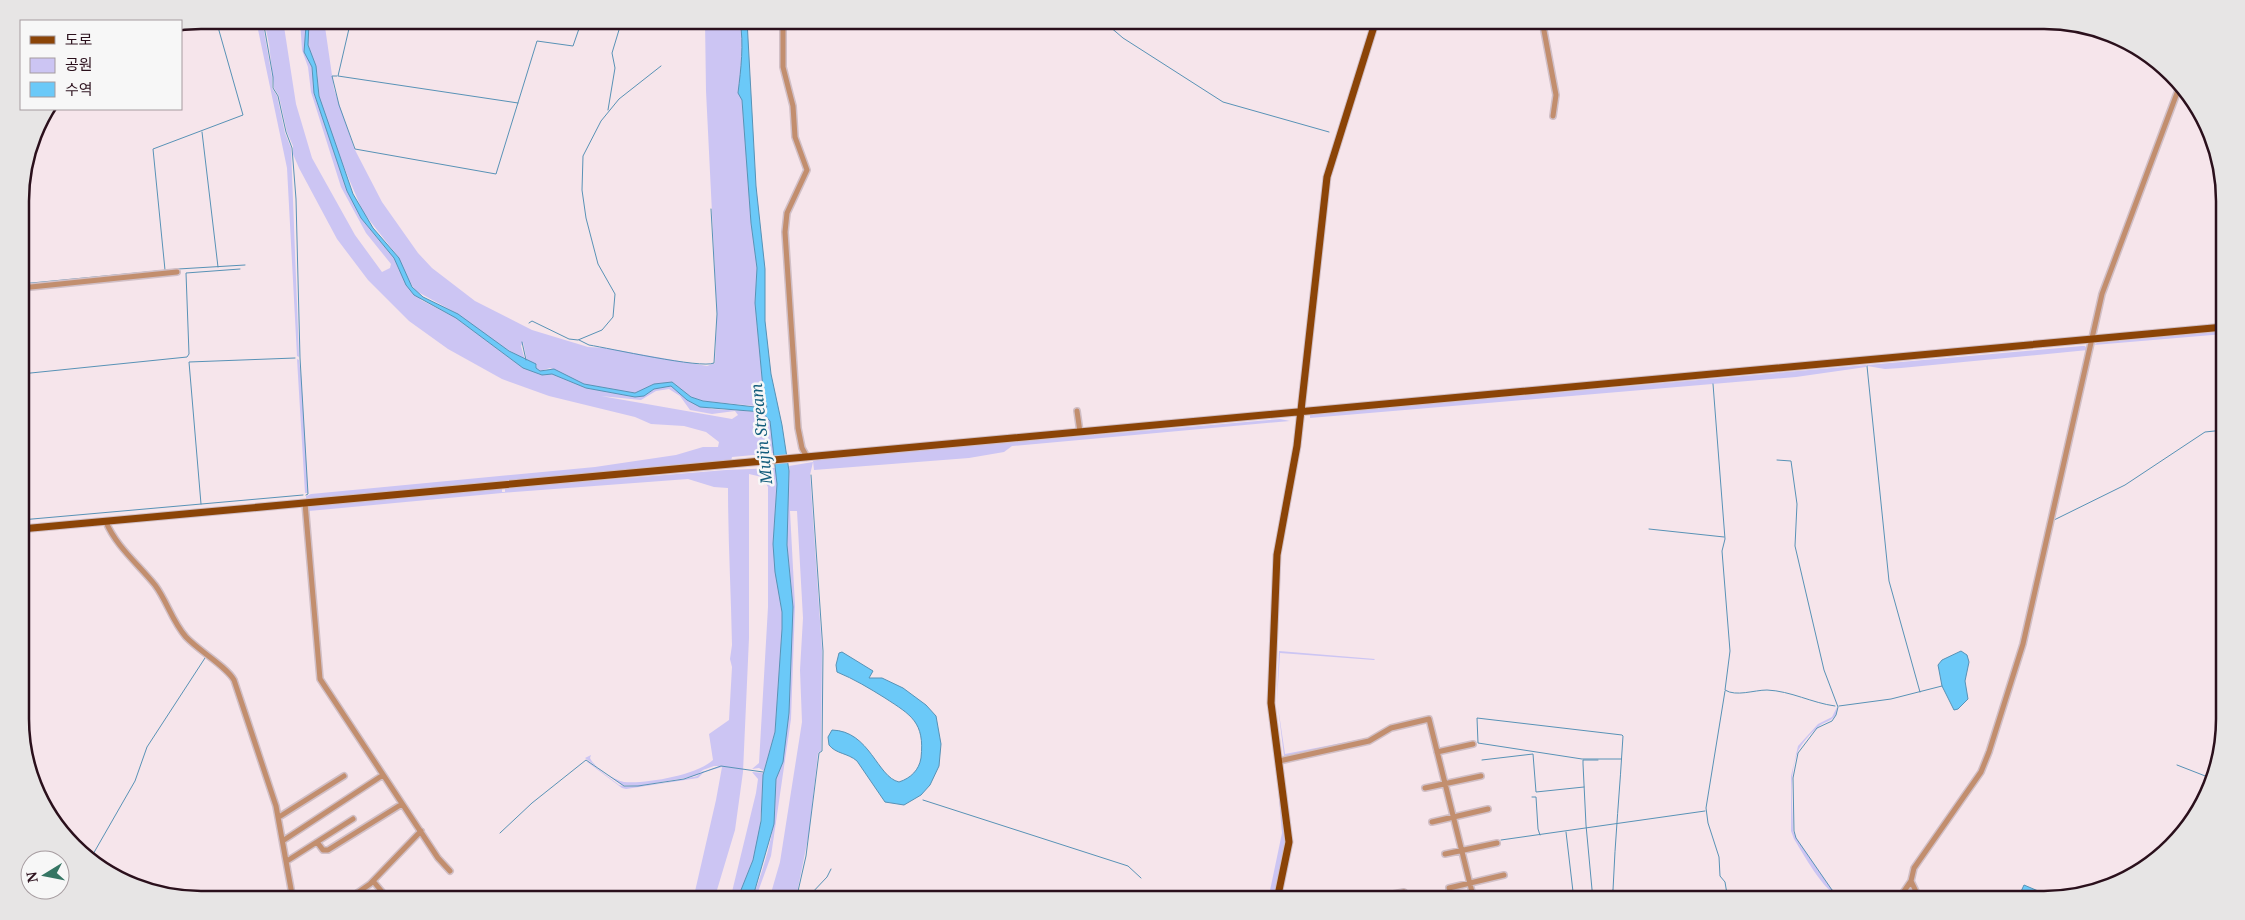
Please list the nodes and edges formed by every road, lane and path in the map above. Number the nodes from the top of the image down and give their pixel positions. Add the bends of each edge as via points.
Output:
1 (783, 29) edge
2 (1373, 29) edge
3 (1544, 29) edge
4 (2177, 93) edge
5 (1553, 116) dead end
6 (177, 272) dead end
7 (29, 287) edge
8 (2216, 328) edge
9 (2090, 340) junction
10 (1077, 410) dead end
11 (1300, 411) junction
12 (1080, 432) junction
13 (803, 457) junction
14 (305, 503) junction
15 (106, 522) junction
16 (29, 528) edge
17 (1472, 744) dead end
18 (1437, 752) junction
19 (1279, 761) junction
20 (383, 774) junction
21 (344, 776) dead end
22 (1480, 776) dead end
23 (1445, 784) junction
24 (1426, 788) dead end
25 (402, 804) junction
26 (1488, 809) dead end
27 (279, 817) junction
28 (1453, 817) junction
29 (352, 819) dead end
30 (1432, 822) dead end
31 (420, 831) junction
32 (284, 840) junction
33 (318, 842) junction
34 (1497, 843) dead end
35 (1461, 850) junction
36 (1445, 854) dead end
37 (287, 861) junction
38 (450, 871) dead end
39 (1504, 875) dead end
40 (373, 881) junction
41 (1911, 881) junction
42 (1470, 883) junction
43 (1448, 888) dead end
44 (292, 891) edge
45 (359, 891) edge
46 (381, 891) edge
47 (1279, 891) edge
48 (1472, 891) edge
49 (1904, 891) edge
50 (1916, 891) edge

1 - 13 street via 783,67 793,106 794,137 807,170 787,213 785,232 798,428
2 - 11 main road via 1328,177
3 - 5 street via 1556,95
4 - 9 street via 2116,255
6 - 7 street
8 - 9 main road
9 - 11 main road
9 - 41 street via 2090,353 2023,644 2006,700 1981,772 1922,853
10 - 12 street
11 - 12 main road
11 - 19 main road via 1297,446 1277,555 1271,703
12 - 13 main road
13 - 14 main road
14 - 15 main road
14 - 20 street via 320,679
15 - 16 main road
15 - 27 street via 154,585 178,627 202,653 232,676
17 - 18 street
18 - 19 street via 1429,719 1391,728 1369,741
18 - 23 street
19 - 47 main road via 1289,842
20 - 25 street
20 - 32 street
21 - 27 street
22 - 23 street
23 - 24 street
23 - 28 street
25 - 31 street
25 - 33 street via 328,850 323,850
26 - 28 street
27 - 32 street
28 - 30 street
28 - 35 street
29 - 33 street
31 - 38 street
31 - 40 street
32 - 37 street
33 - 37 street
34 - 35 street
35 - 36 street
35 - 42 street
37 - 44 street
39 - 42 street
40 - 45 street
40 - 46 street
41 - 49 street
41 - 50 street
42 - 43 street
42 - 48 street

